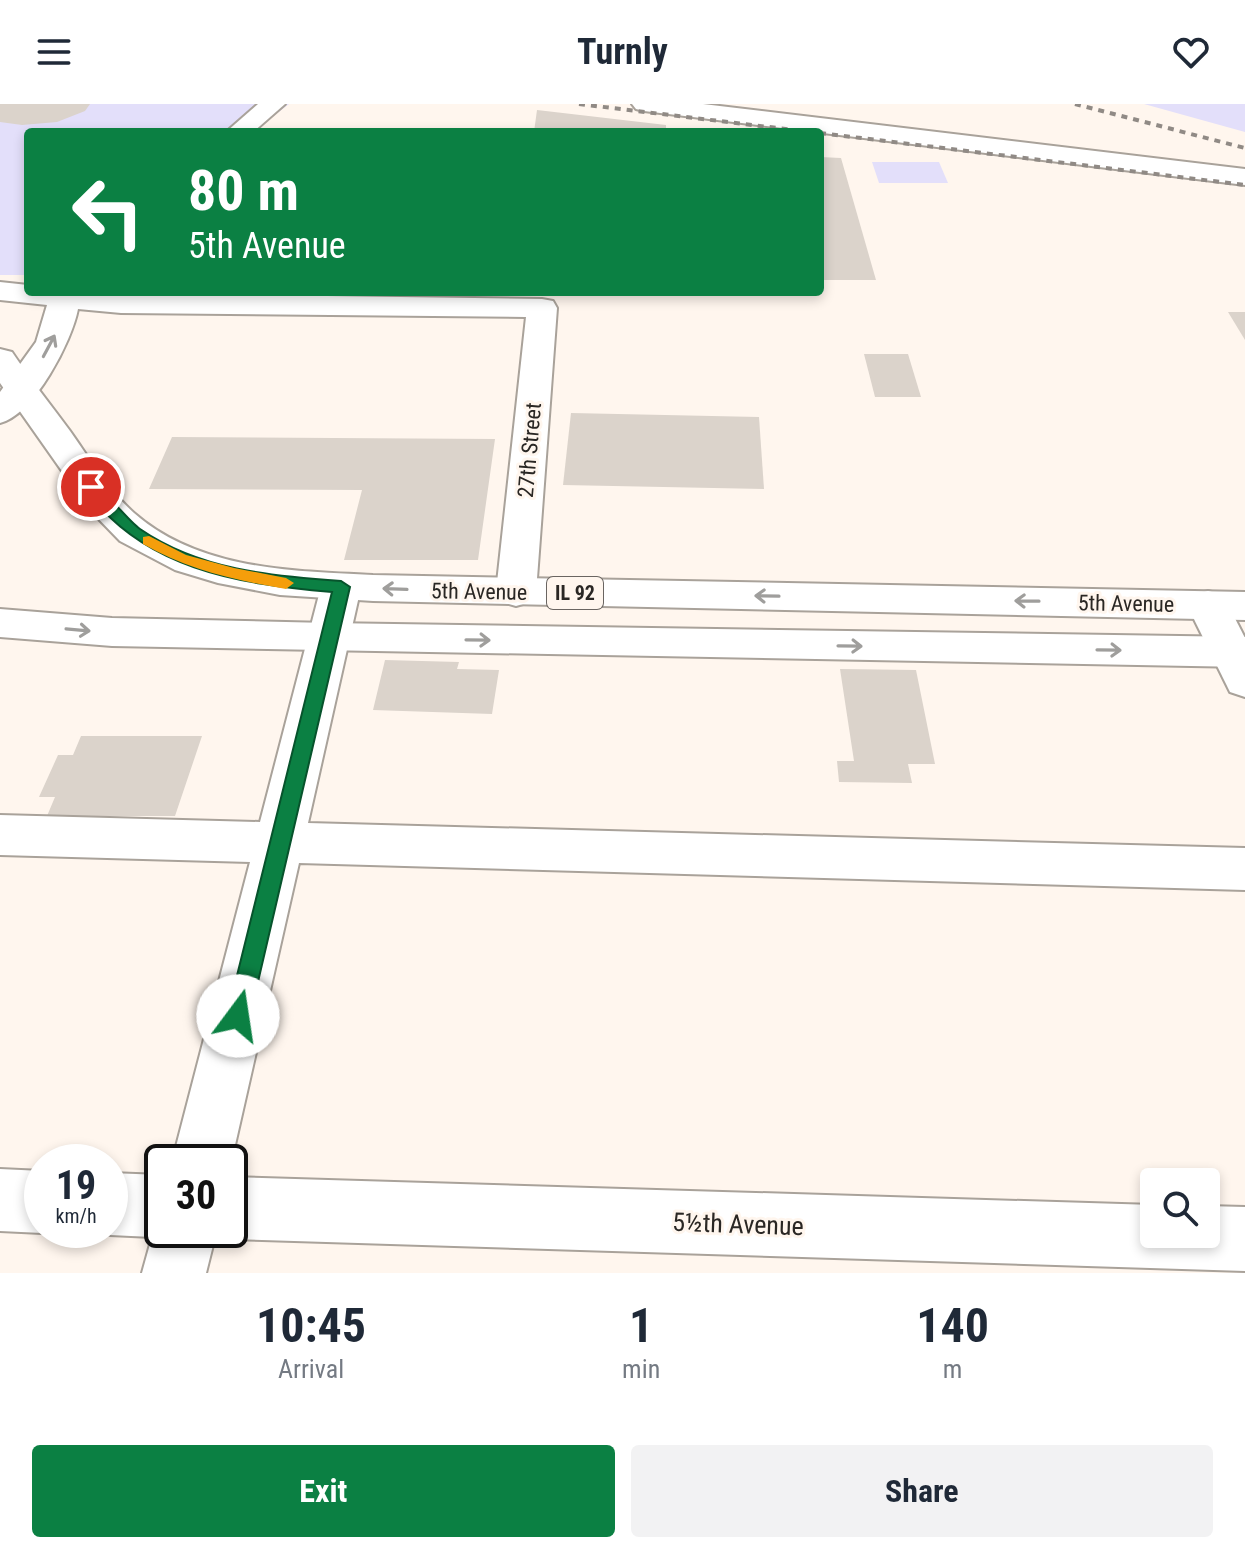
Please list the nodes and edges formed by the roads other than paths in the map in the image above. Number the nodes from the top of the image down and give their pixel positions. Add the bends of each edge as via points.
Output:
1 (273, 104) edge
2 (644, 104) edge
3 (243, 128) edge
4 (1245, 177) edge
5 (0, 291) edge
6 (24, 293) edge
7 (63, 296) edge
8 (69, 296) edge
9 (7, 387) edge
10 (341, 587) junction
11 (516, 592) junction
12 (1227, 605) edge
13 (0, 623) edge
14 (328, 638) junction
15 (1240, 662) edge
16 (0, 835) edge
17 (281, 841) junction
18 (1245, 869) edge
19 (206, 1144) edge
20 (0, 1200) edge
21 (24, 1201) edge
22 (248, 1209) edge
23 (1245, 1239) edge
24 (180, 1248) edge
25 (174, 1273) edge

1 - 3 street
2 - 4 street
5 - 6 street
9 -> 7 street via 41,360 62,322
8 - 11 street, 27th Street via 121,304 542,308
9 - 10 street, 5th Avenue / IL 92 via 103,503 133,531 180,559 233,574
11 -> 10 street, 5th Avenue / IL 92
10 - 14 street
12 -> 11 street, 5th Avenue / IL 92
12 - 15 street
13 -> 14 street, IL 92
14 -> 15 street, IL 92
14 - 17 street
16 - 17 street
17 - 18 street
17 - 19 street
20 - 21 street
22 - 23 street, 5½th Avenue
24 - 25 street

